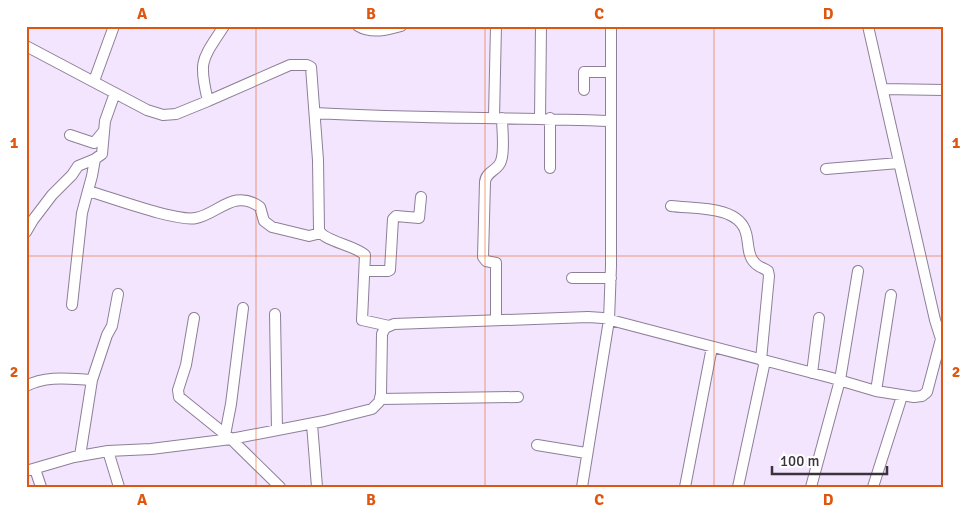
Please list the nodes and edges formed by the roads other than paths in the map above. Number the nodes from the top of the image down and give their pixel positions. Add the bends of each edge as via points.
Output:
1 (114, 26) edge
2 (224, 26) edge
3 (358, 26) edge
4 (401, 26) edge
5 (496, 26) edge
6 (541, 26) edge
7 (610, 26) edge
8 (868, 26) edge
9 (26, 46) edge
10 (610, 72) junction
11 (94, 81) junction
12 (883, 89) junction
13 (584, 90) dead end
14 (944, 90) edge
15 (115, 92) junction
16 (208, 101) junction
17 (316, 114) junction
18 (498, 117) junction
19 (545, 118) junction
20 (610, 121) junction
21 (104, 131) junction
22 (70, 135) dead end
23 (95, 159) junction
24 (900, 163) junction
25 (550, 168) dead end
26 (826, 169) dead end
27 (88, 191) junction
28 (421, 198) dead end
29 (671, 206) dead end
30 (26, 232) edge
31 (320, 233) junction
32 (365, 271) junction
33 (858, 271) dead end
34 (572, 278) dead end
35 (611, 278) junction
36 (118, 294) dead end
37 (891, 295) dead end
38 (72, 306) dead end
39 (243, 308) dead end
40 (275, 314) dead end
41 (194, 318) dead end
42 (819, 318) dead end
43 (496, 320) junction
44 (609, 320) junction
45 (389, 326) junction
46 (942, 338) edge
47 (712, 347) junction
48 (763, 360) junction
49 (812, 373) junction
50 (92, 380) junction
51 (840, 380) junction
52 (26, 386) edge
53 (876, 391) junction
54 (902, 396) junction
55 (518, 397) dead end
56 (380, 399) junction
57 (312, 424) junction
58 (277, 430) junction
59 (228, 437) junction
60 (537, 445) dead end
61 (108, 451) junction
62 (586, 454) junction
63 (80, 456) junction
64 (31, 470) edge
65 (41, 487) edge
66 (118, 487) edge
67 (280, 487) edge
68 (317, 487) edge
69 (582, 487) edge
70 (685, 487) edge
71 (738, 487) edge
72 (811, 487) edge
73 (873, 487) edge

1 - 11 street
2 - 16 street via 203,60 202,75
3 - 4 street via 372,31
5 - 18 street
6 - 19 street
7 - 10 street
8 - 12 street
9 - 11 street
10 - 13 street via 584,72
10 - 20 street
11 - 15 street
12 - 14 street
12 - 24 street
15 - 16 street via 147,110 162,114 176,114
15 - 21 street
16 - 17 street via 290,65 307,65 312,72
17 - 18 street
17 - 31 street
18 - 19 street
18 - 43 street via 502,159 485,182 483,257 496,263
19 - 20 street
19 - 25 street
20 - 35 street
21 - 22 street via 94,143
21 - 23 street via 102,154
23 - 27 street
23 - 30 street via 78,166
24 - 26 street
24 - 46 street via 935,320
27 - 31 street via 190,219 238,200 260,207 264,221 272,227 309,236
27 - 38 street via 80,223
28 - 32 street via 419,218 393,218 390,270
29 - 48 street via 725,212 744,226 750,256 766,269 769,276
31 - 32 street via 358,249 365,255
32 - 45 street via 362,320
33 - 51 street
34 - 35 street
35 - 44 street
36 - 50 street via 112,326
37 - 53 street
39 - 59 street
40 - 58 street
41 - 59 street via 178,394
42 - 49 street
43 - 44 street via 588,316
43 - 45 street
44 - 47 street
44 - 62 street
45 - 56 street via 382,334
46 - 54 street via 927,392 914,398
47 - 48 street
47 - 70 street
48 - 49 street
48 - 71 street
49 - 51 street
50 - 52 street via 48,379
50 - 63 street
51 - 53 street
51 - 72 street
53 - 54 street
54 - 73 street
55 - 56 street
56 - 57 street via 372,409
57 - 58 street
57 - 68 street
58 - 59 street
59 - 61 street via 151,449
59 - 67 street
60 - 62 street
61 - 63 street
61 - 66 street
62 - 69 street
63 - 64 street
64 - 65 street

